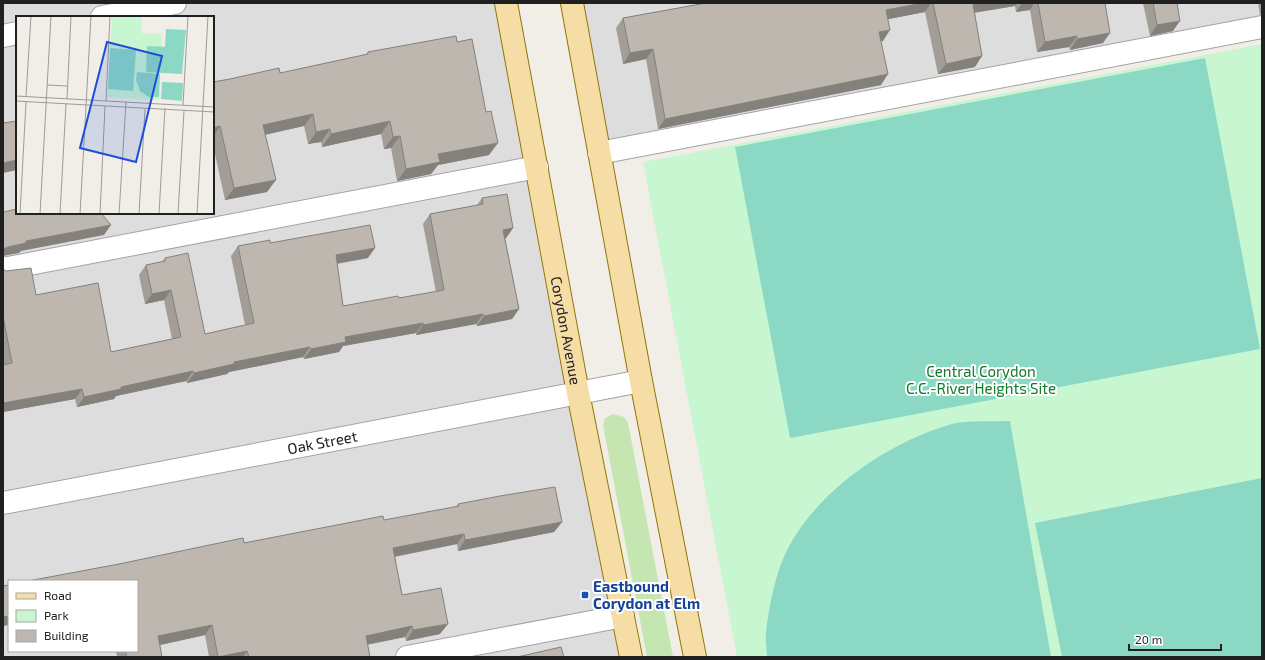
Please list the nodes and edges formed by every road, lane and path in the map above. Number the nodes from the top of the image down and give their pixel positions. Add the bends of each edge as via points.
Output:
1 (175, 3) edge
2 (506, 3) edge
3 (572, 3) edge
4 (107, 16) edge
5 (1262, 27) edge
6 (16, 33) edge
7 (3, 36) edge
8 (599, 153) junction
9 (537, 166) junction
10 (3, 269) edge
11 (641, 381) junction
12 (578, 393) junction
13 (3, 502) edge
14 (623, 616) junction
15 (406, 657) edge
16 (631, 657) edge
17 (695, 657) edge

1 - 4 street
2 - 9 main road, Corydon Avenue
3 - 8 main road
5 - 8 street
6 - 7 street
8 - 11 main road
9 - 10 street
9 - 12 main road, Corydon Avenue
11 - 12 street, Oak Street
11 - 17 main road
12 - 13 street, Oak Street
12 - 14 main road, Corydon Avenue
14 - 15 street
14 - 16 main road, Corydon Avenue

